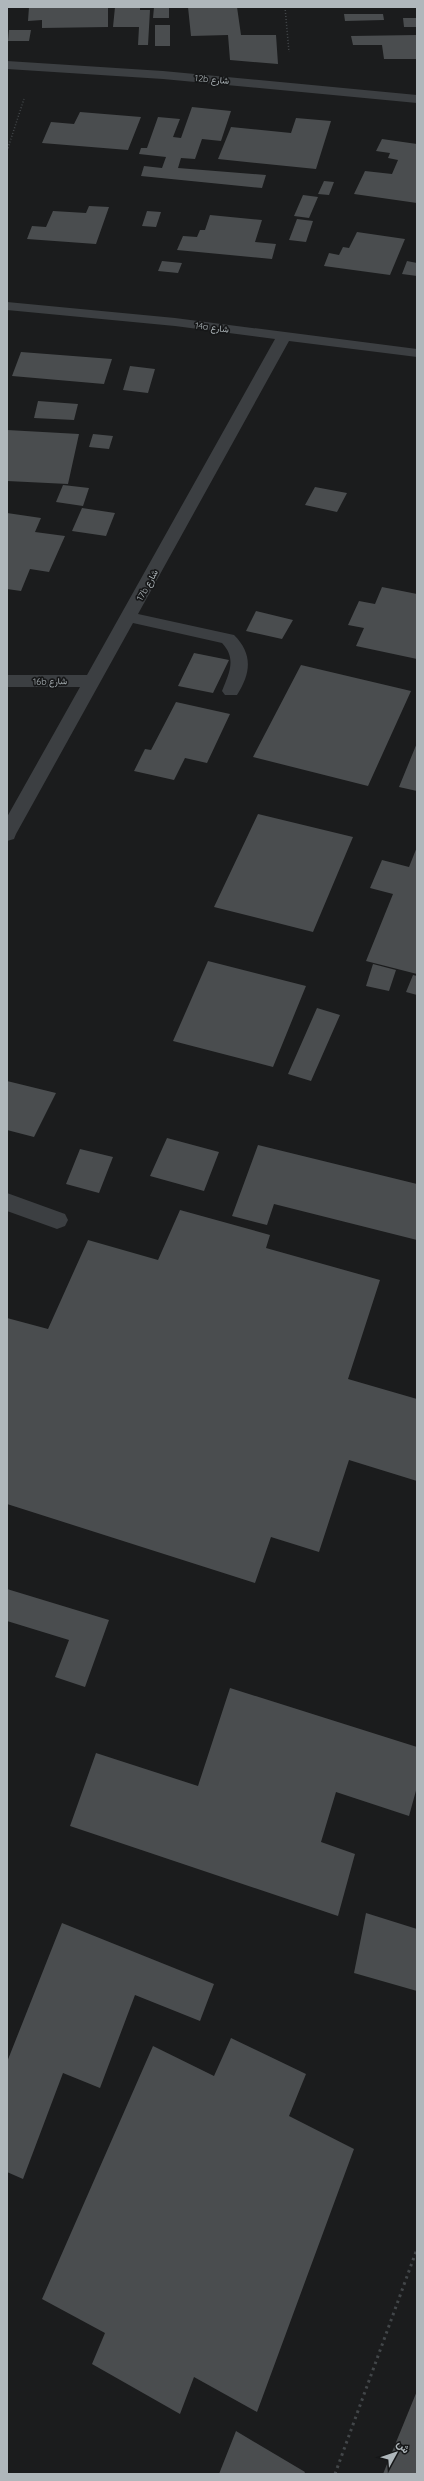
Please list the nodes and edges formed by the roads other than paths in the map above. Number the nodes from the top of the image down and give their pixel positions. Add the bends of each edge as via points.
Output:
1 (7, 66) edge
2 (417, 99) edge
3 (7, 306) edge
4 (285, 335) junction
5 (417, 353) edge
6 (129, 617) junction
7 (94, 681) junction
8 (7, 682) edge
9 (231, 691) dead end
10 (7, 834) edge
11 (7, 1202) edge
12 (58, 1220) dead end

1 - 2 street, 12b شارع via 292,86
3 - 4 street, 14a شارع
4 - 5 street, 14a شارع
4 - 6 street, 17b شارع
6 - 7 street, 17b شارع
6 - 9 street via 228,639 239,648 241,661
7 - 8 street, 16b شارع
7 - 10 street, 17b شارع
11 - 12 street

